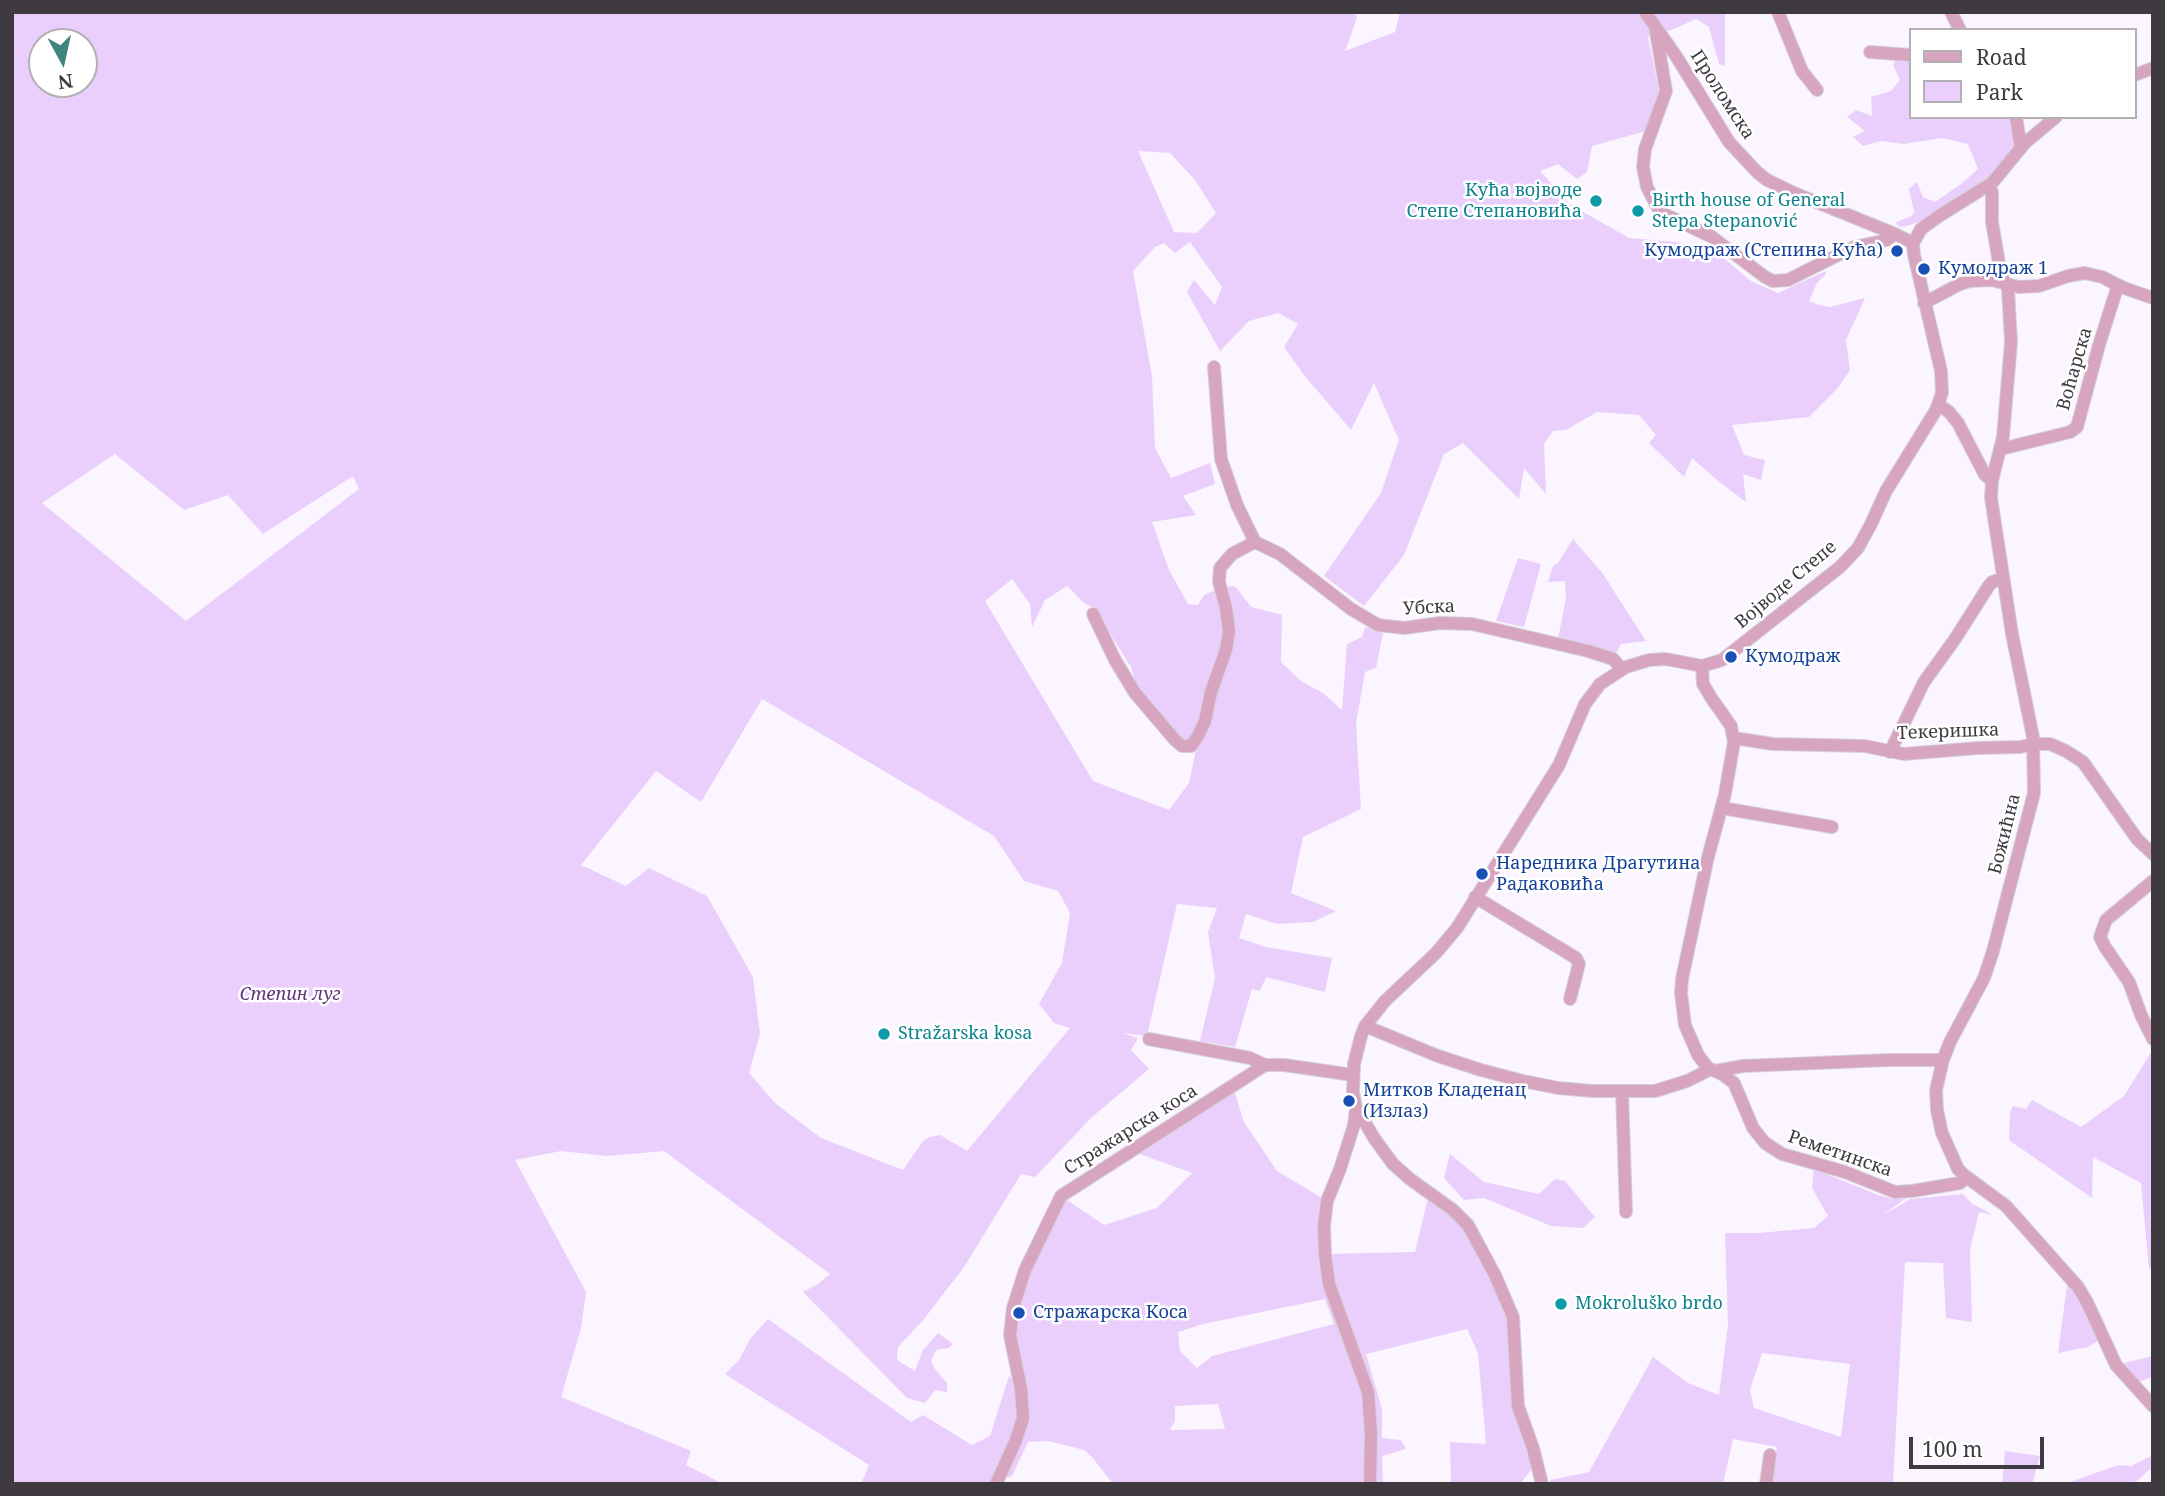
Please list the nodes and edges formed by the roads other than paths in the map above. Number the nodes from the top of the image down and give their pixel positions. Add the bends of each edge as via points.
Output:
1 (1646, 12) edge
2 (1778, 12) edge
3 (1951, 12) edge
4 (1655, 26) junction
5 (1960, 28) edge
6 (1870, 52) dead end
7 (1910, 55) edge
8 (1817, 90) dead end
9 (2016, 119) edge
10 (2054, 119) edge
11 (2021, 148) junction
12 (1988, 187) junction
13 (1895, 234) junction
14 (1913, 243) junction
15 (2006, 283) junction
16 (2118, 285) junction
17 (2153, 298) edge
18 (1924, 303) junction
19 (1214, 367) dead end
20 (1938, 404) junction
21 (2001, 449) junction
22 (1992, 481) junction
23 (1255, 542) junction
24 (2002, 579) junction
25 (1093, 614) dead end
26 (1702, 666) junction
27 (1622, 669) junction
28 (1734, 738) junction
29 (2034, 744) junction
30 (1890, 752) junction
31 (1722, 808) junction
32 (1832, 827) dead end
33 (2153, 854) edge
34 (2153, 881) edge
35 (1475, 897) junction
36 (1570, 999) dead end
37 (1365, 1026) junction
38 (1149, 1039) dead end
39 (2153, 1039) edge
40 (1943, 1060) junction
41 (1265, 1065) junction
42 (1711, 1070) junction
43 (1353, 1075) junction
44 (1622, 1091) junction
45 (1356, 1105) junction
46 (1967, 1177) junction
47 (1626, 1212) dead end
48 (2153, 1406) edge
49 (1770, 1455) dead end
50 (996, 1484) edge
51 (1370, 1484) edge
52 (1542, 1484) edge
53 (1766, 1484) edge

1 - 4 street, Проломска
2 - 8 street via 1802,71
3 - 5 street
4 - 13 street, Проломска via 1729,142 1757,172 1794,193
4 - 13 street via 1666,91 1643,167 1660,212 1712,237 1773,281 1788,279 1854,247
6 - 7 street
9 - 11 street
10 - 11 street
11 - 12 street
12 - 14 street via 1928,224
12 - 15 street, Божићна
13 - 14 street, Проломска
14 - 18 street, Војводе Степе
15 - 16 street via 2039,286 2085,273
15 - 18 street via 1965,283
15 - 21 street, Божићна via 2010,356
16 - 17 street
16 - 21 street, Воћарска via 2077,427
18 - 20 street, Војводе Степе via 1941,371
19 - 23 street via 1221,459
20 - 22 street via 1958,423
20 - 26 street, Војводе Степе via 1857,548 1840,567 1732,652
21 - 22 street, Божићна
22 - 24 street, Божићна
23 - 25 street via 1232,554 1220,568 1228,640 1205,720 1189,747 1167,732 1135,694
23 - 27 street, Убска via 1280,554 1378,625 1472,624 1588,650 1613,659
24 - 29 street, Божићна
24 - 30 street via 1992,582 1924,682
26 - 27 street via 1659,658
26 - 28 street via 1703,684
27 - 35 street via 1600,684 1585,704 1559,765
28 - 30 street, Текеришка via 1773,744 1856,745
28 - 31 street, Реметинска
29 - 30 street, Текеришка
29 - 33 street, Текеришка via 2057,746 2082,762 2137,839
29 - 40 street, Божићна via 2033,801 1997,939 1984,978
31 - 32 street
31 - 42 street, Реметинска via 1681,987 1688,1032
34 - 39 street via 2106,920 2100,937 2130,982
35 - 36 street via 1576,958 1579,964
35 - 37 street via 1446,942
37 - 43 street
37 - 44 street via 1438,1056 1511,1078
38 - 41 street via 1250,1058
40 - 42 street
40 - 46 street, Божићна via 1936,1090 1939,1120 1952,1158
41 - 43 street
41 - 50 street, Стражарска коса via 1061,1196 1013,1308 1010,1335 1023,1418
42 - 44 street via 1666,1089
42 - 46 street, Реметинска via 1734,1083 1753,1128 1782,1154 1895,1192 1960,1183
43 - 45 street
44 - 47 street
45 - 51 street via 1346,1153 1327,1201 1325,1254 1329,1284 1368,1392
45 - 52 street via 1393,1164 1468,1225 1495,1275 1513,1317 1517,1406
46 - 48 street, Божићна via 2006,1206 2078,1287 2116,1364
49 - 53 street

